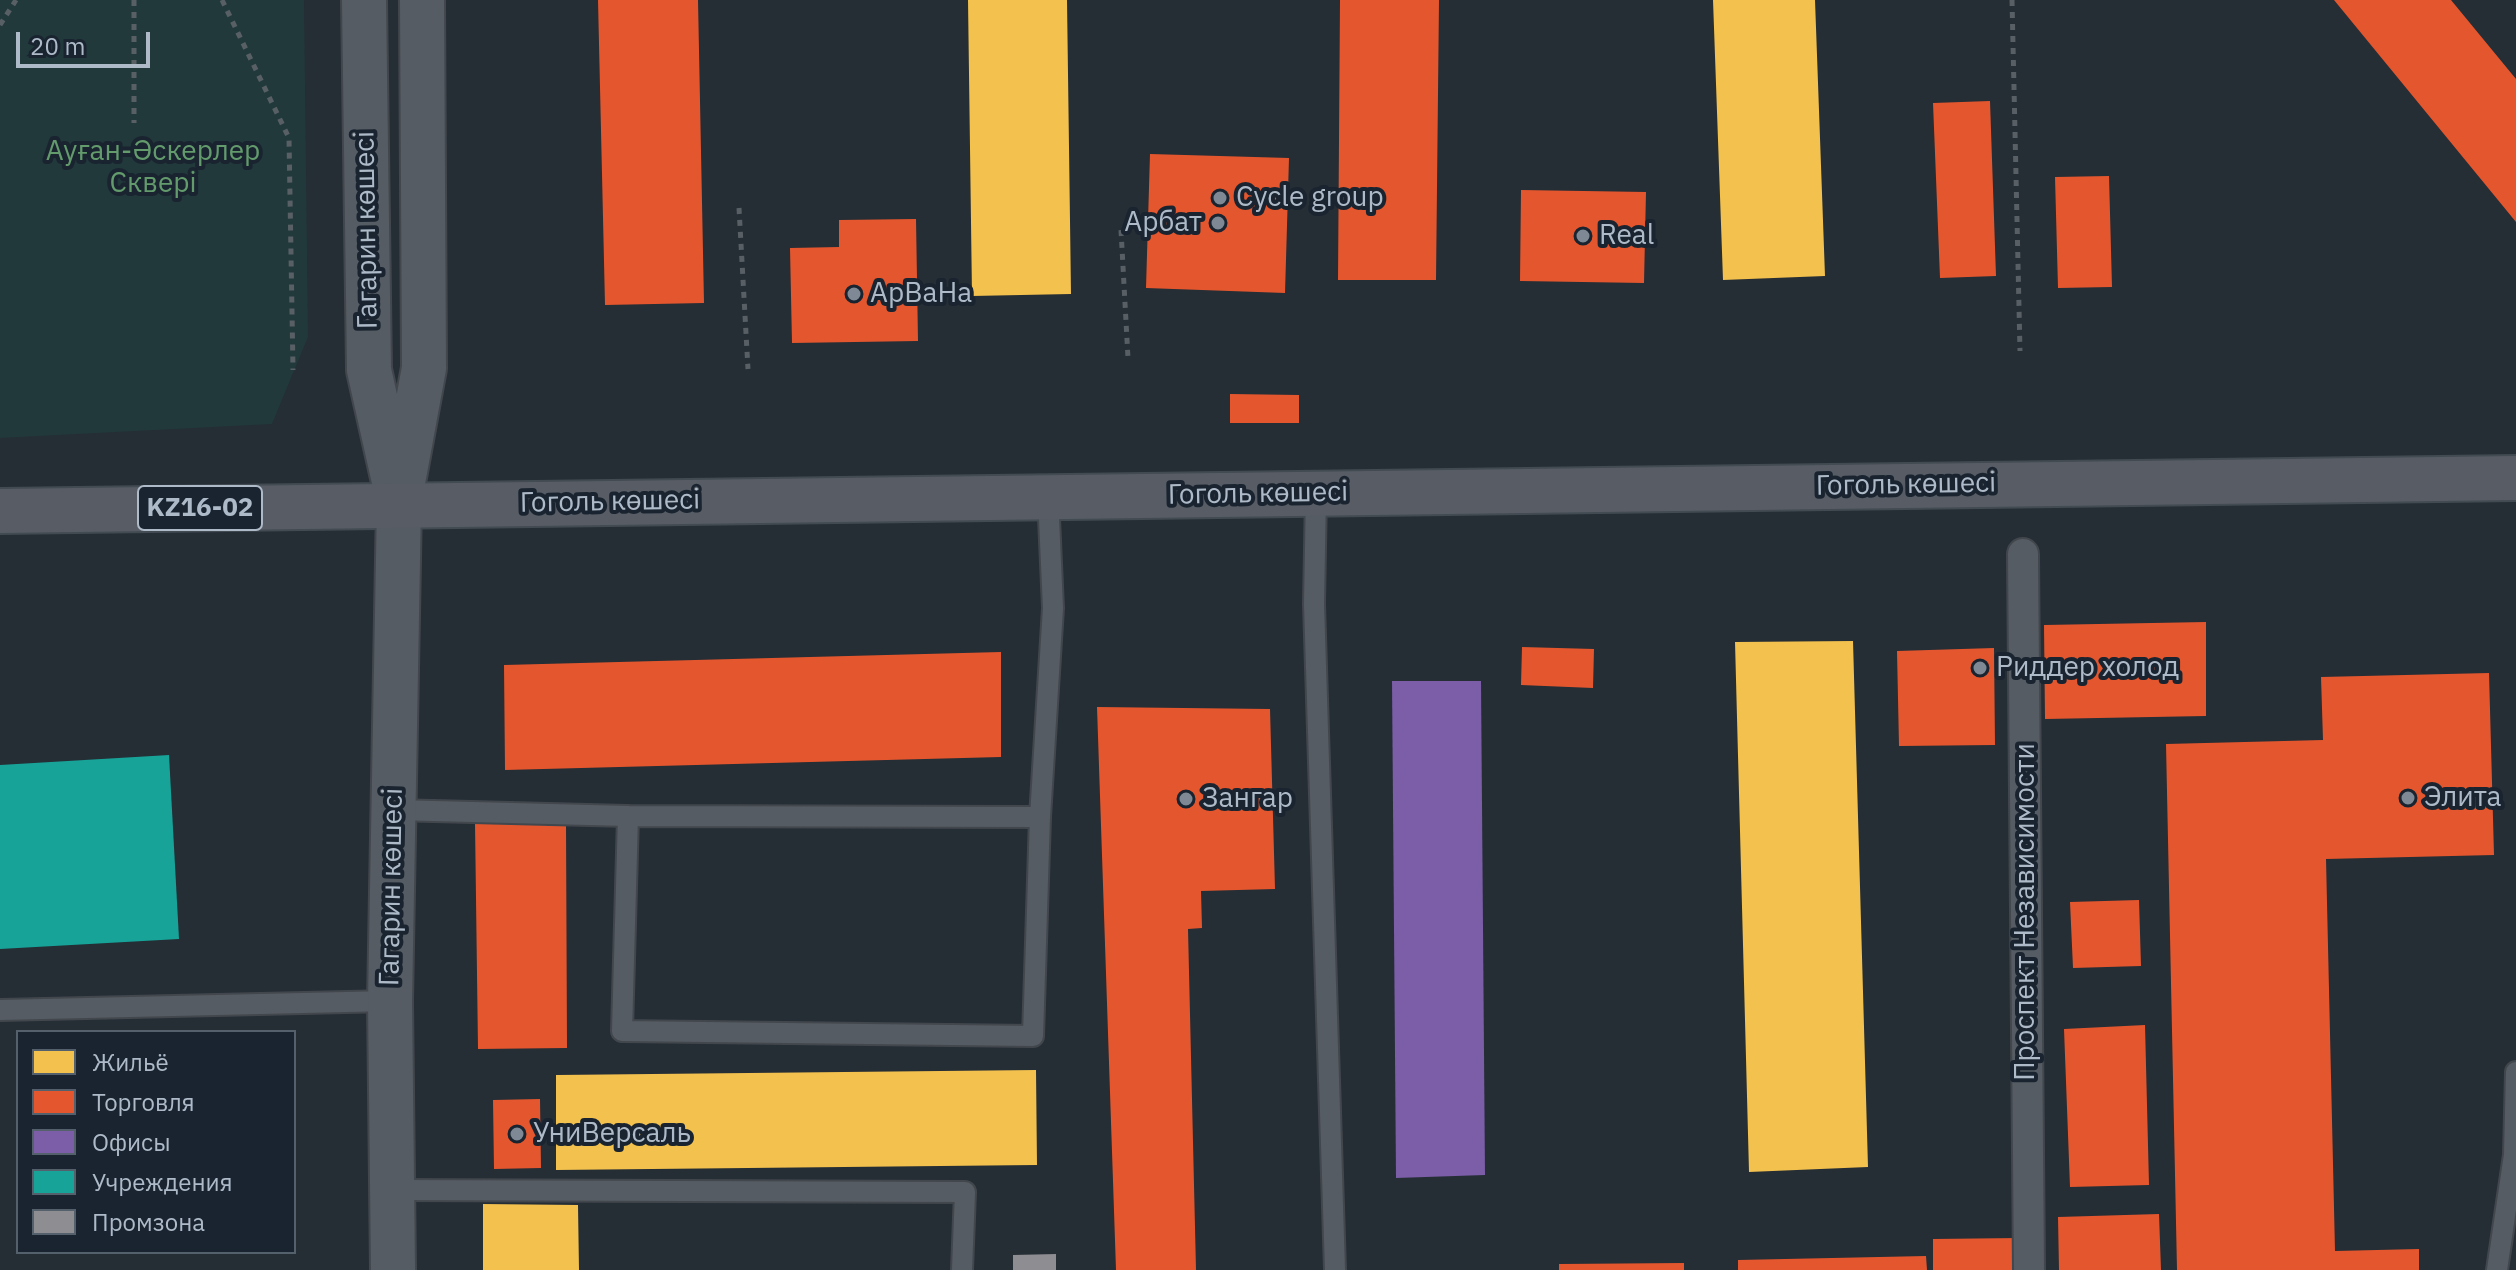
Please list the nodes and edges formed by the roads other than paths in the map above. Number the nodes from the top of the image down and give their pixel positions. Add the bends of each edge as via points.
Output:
1 (364, 0) edge
2 (422, 0) edge
3 (2516, 478) edge
4 (1316, 493) junction
5 (1048, 496) junction
6 (399, 504) junction
7 (0, 511) edge
8 (2023, 554) dead end
9 (394, 810) junction
10 (628, 816) junction
11 (1040, 817) junction
12 (390, 1001) junction
13 (0, 1010) edge
14 (2516, 1072) edge
15 (392, 1190) junction
16 (393, 1270) edge
17 (962, 1270) edge
18 (1335, 1270) edge
19 (2029, 1270) edge
20 (2497, 1270) edge

1 - 6 street, Гагарин көшесі via 369,370
2 - 6 street, Гагарин көшесі via 424,368
3 - 4 main road, Гоголь көшесі
4 - 5 main road, Гоголь көшесі
4 - 18 lane via 1314,604
5 - 6 main road, Гоголь көшесі
5 - 11 lane via 1053,608
6 - 7 main road, Гоголь көшесі / KZ16-02
6 - 9 street, Гагарин көшесі
8 - 19 street, Проспект Независимости
9 - 10 lane
9 - 12 street, Гагарин көшесі
10 - 11 lane
10 - 11 lane via 622,1031 1033,1036
12 - 13 lane
12 - 15 street, Гагарин көшесі
14 - 20 lane via 2514,1155
15 - 16 street, Гагарин көшесі
15 - 17 lane via 965,1192

